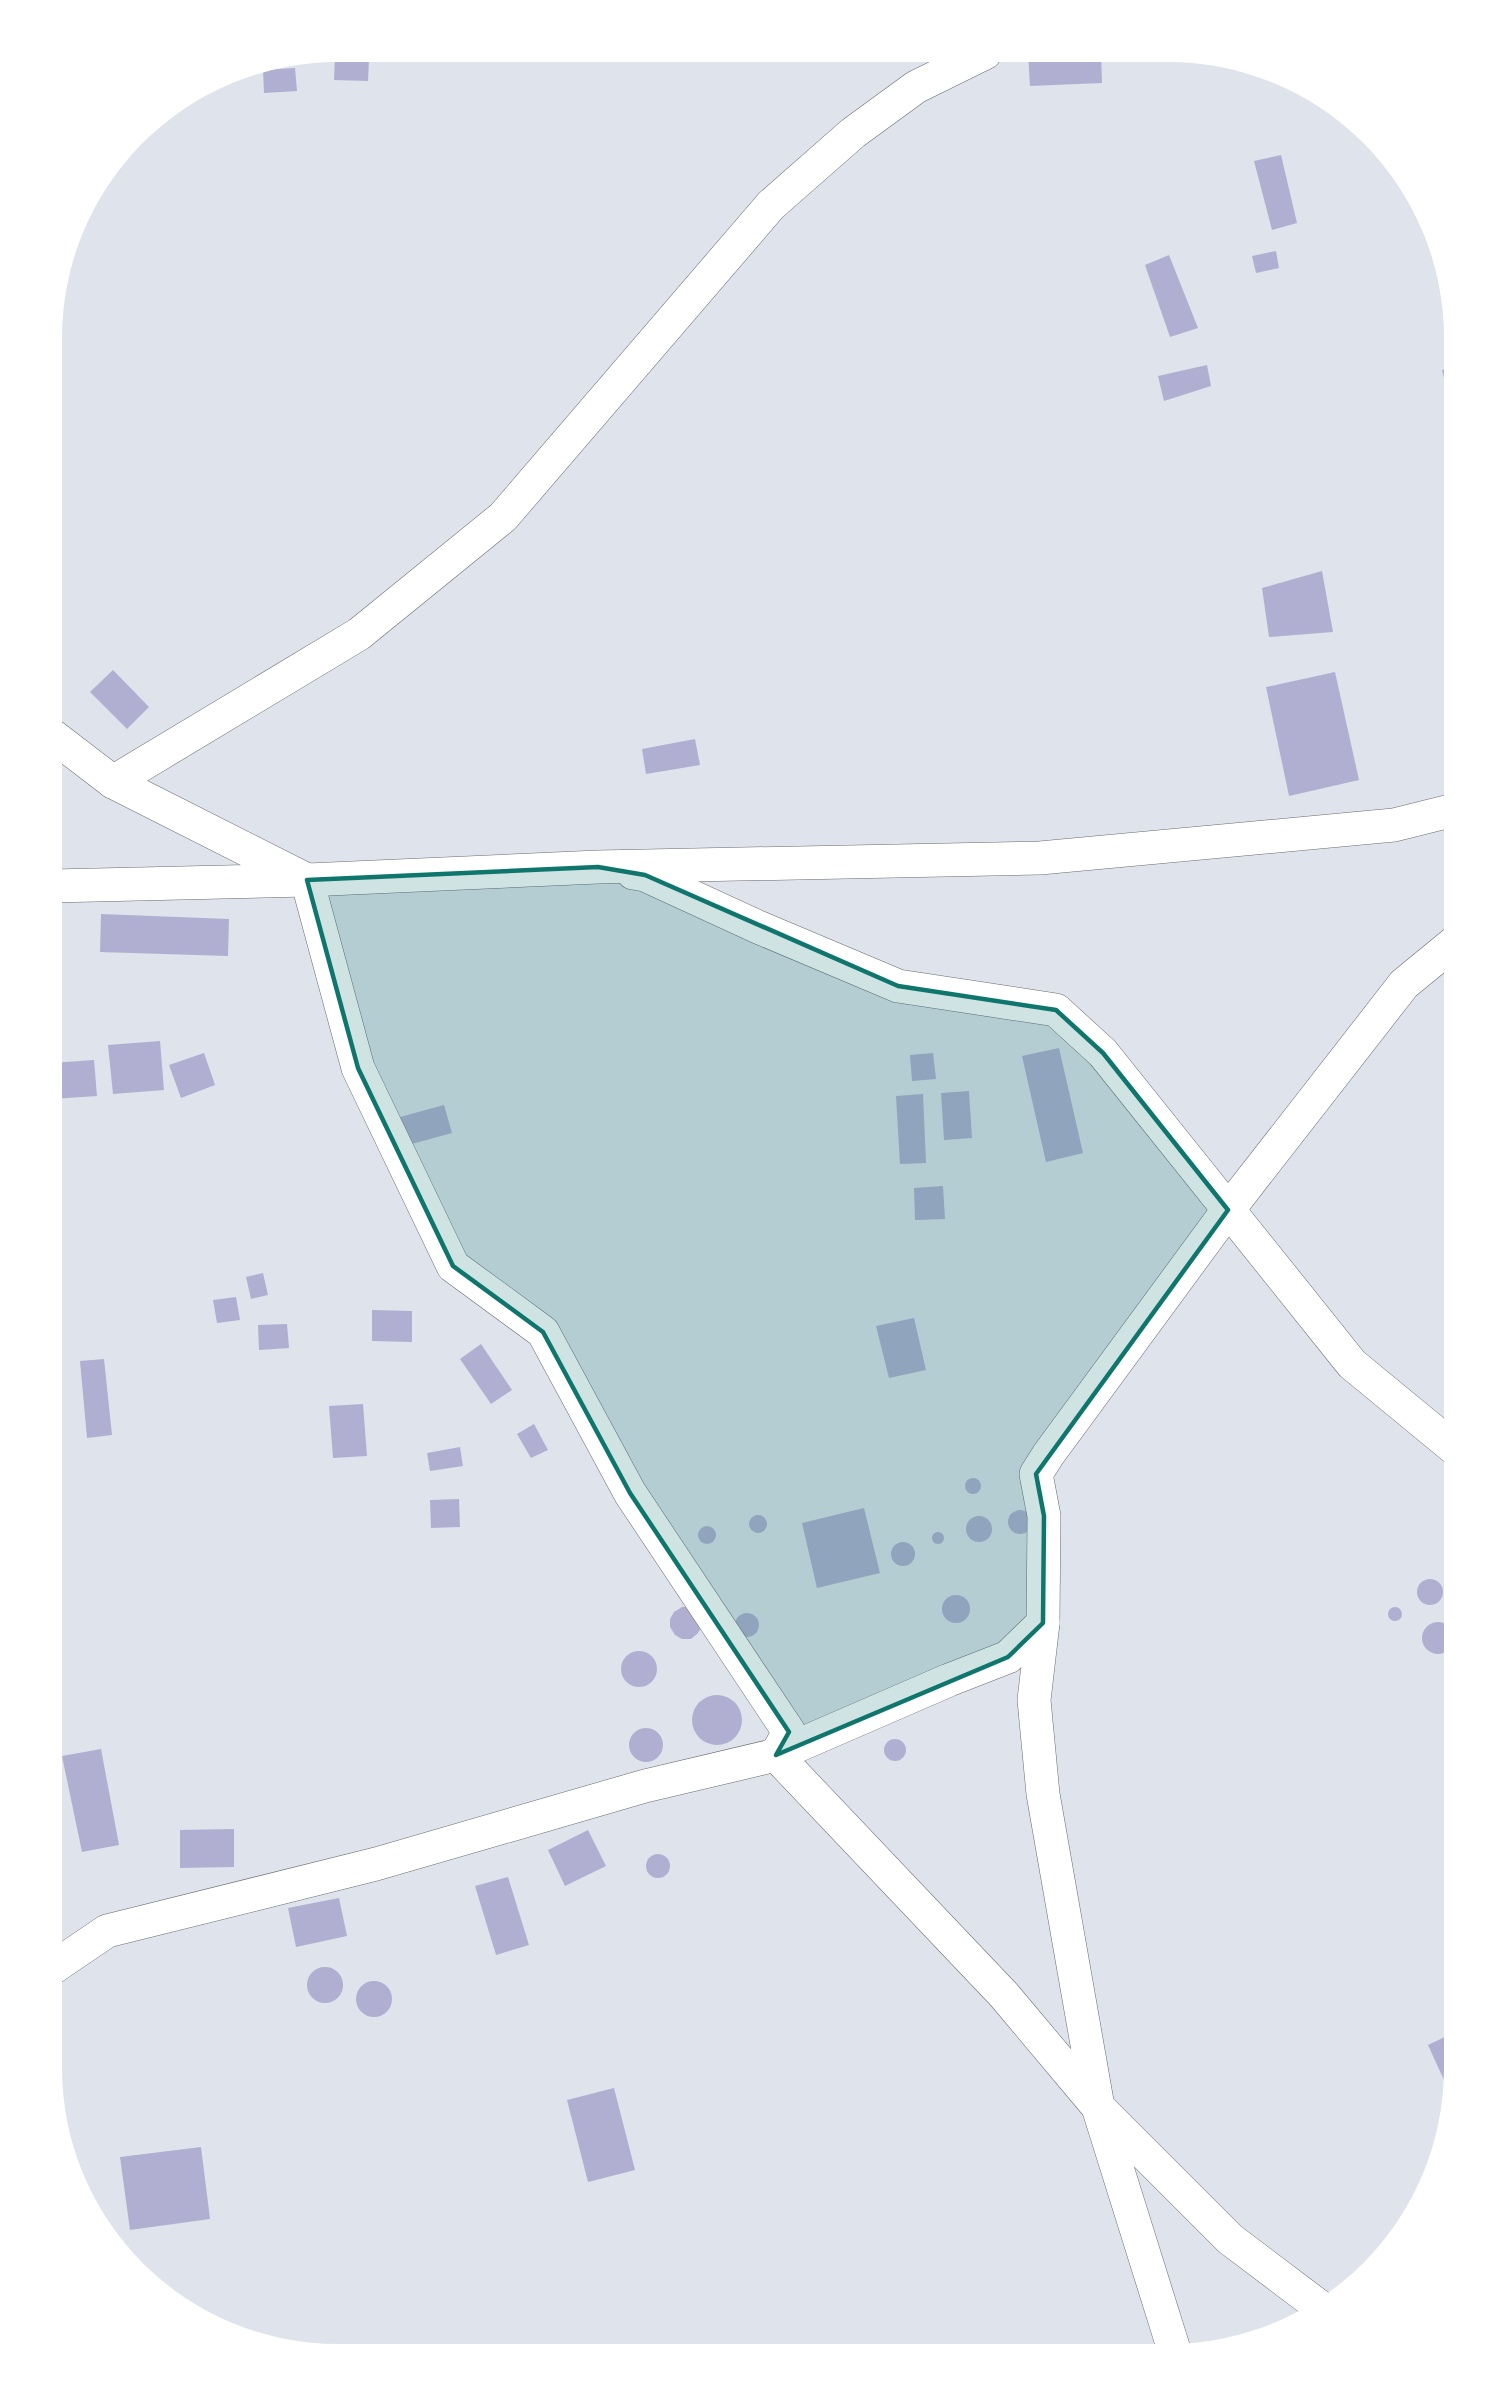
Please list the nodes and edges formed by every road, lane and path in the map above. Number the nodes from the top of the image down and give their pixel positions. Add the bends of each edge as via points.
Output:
1 (967, 62) edge
2 (62, 743) edge
3 (113, 782) junction
4 (1444, 812) edge
5 (598, 867) junction
6 (306, 880) junction
7 (62, 886) edge
8 (1444, 952) edge
9 (1228, 1210) junction
10 (1444, 1440) edge
11 (1043, 1623) junction
12 (776, 1755) junction
13 (62, 1962) edge
14 (1098, 2107) junction
15 (1313, 2302) edge
16 (1172, 2344) edge

1 - 3 street via 916,87 853,133 771,205 503,517 359,634
2 - 3 street
3 - 6 street
4 - 5 street via 1394,825 1040,858
5 - 6 street
5 - 9 street via 645,875 898,986 1056,1010 1102,1053
6 - 7 street
6 - 12 street via 358,1068 453,1266 543,1332 630,1493 789,1732
8 - 9 street via 1404,984
9 - 10 street via 1352,1364
9 - 11 street via 1036,1474 1044,1516
11 - 12 street via 1008,1657
11 - 14 street via 1034,1700 1043,1794
12 - 13 street via 645,1786 376,1864 107,1931
12 - 14 street via 1004,1995
14 - 15 street via 1230,2240
14 - 16 street

